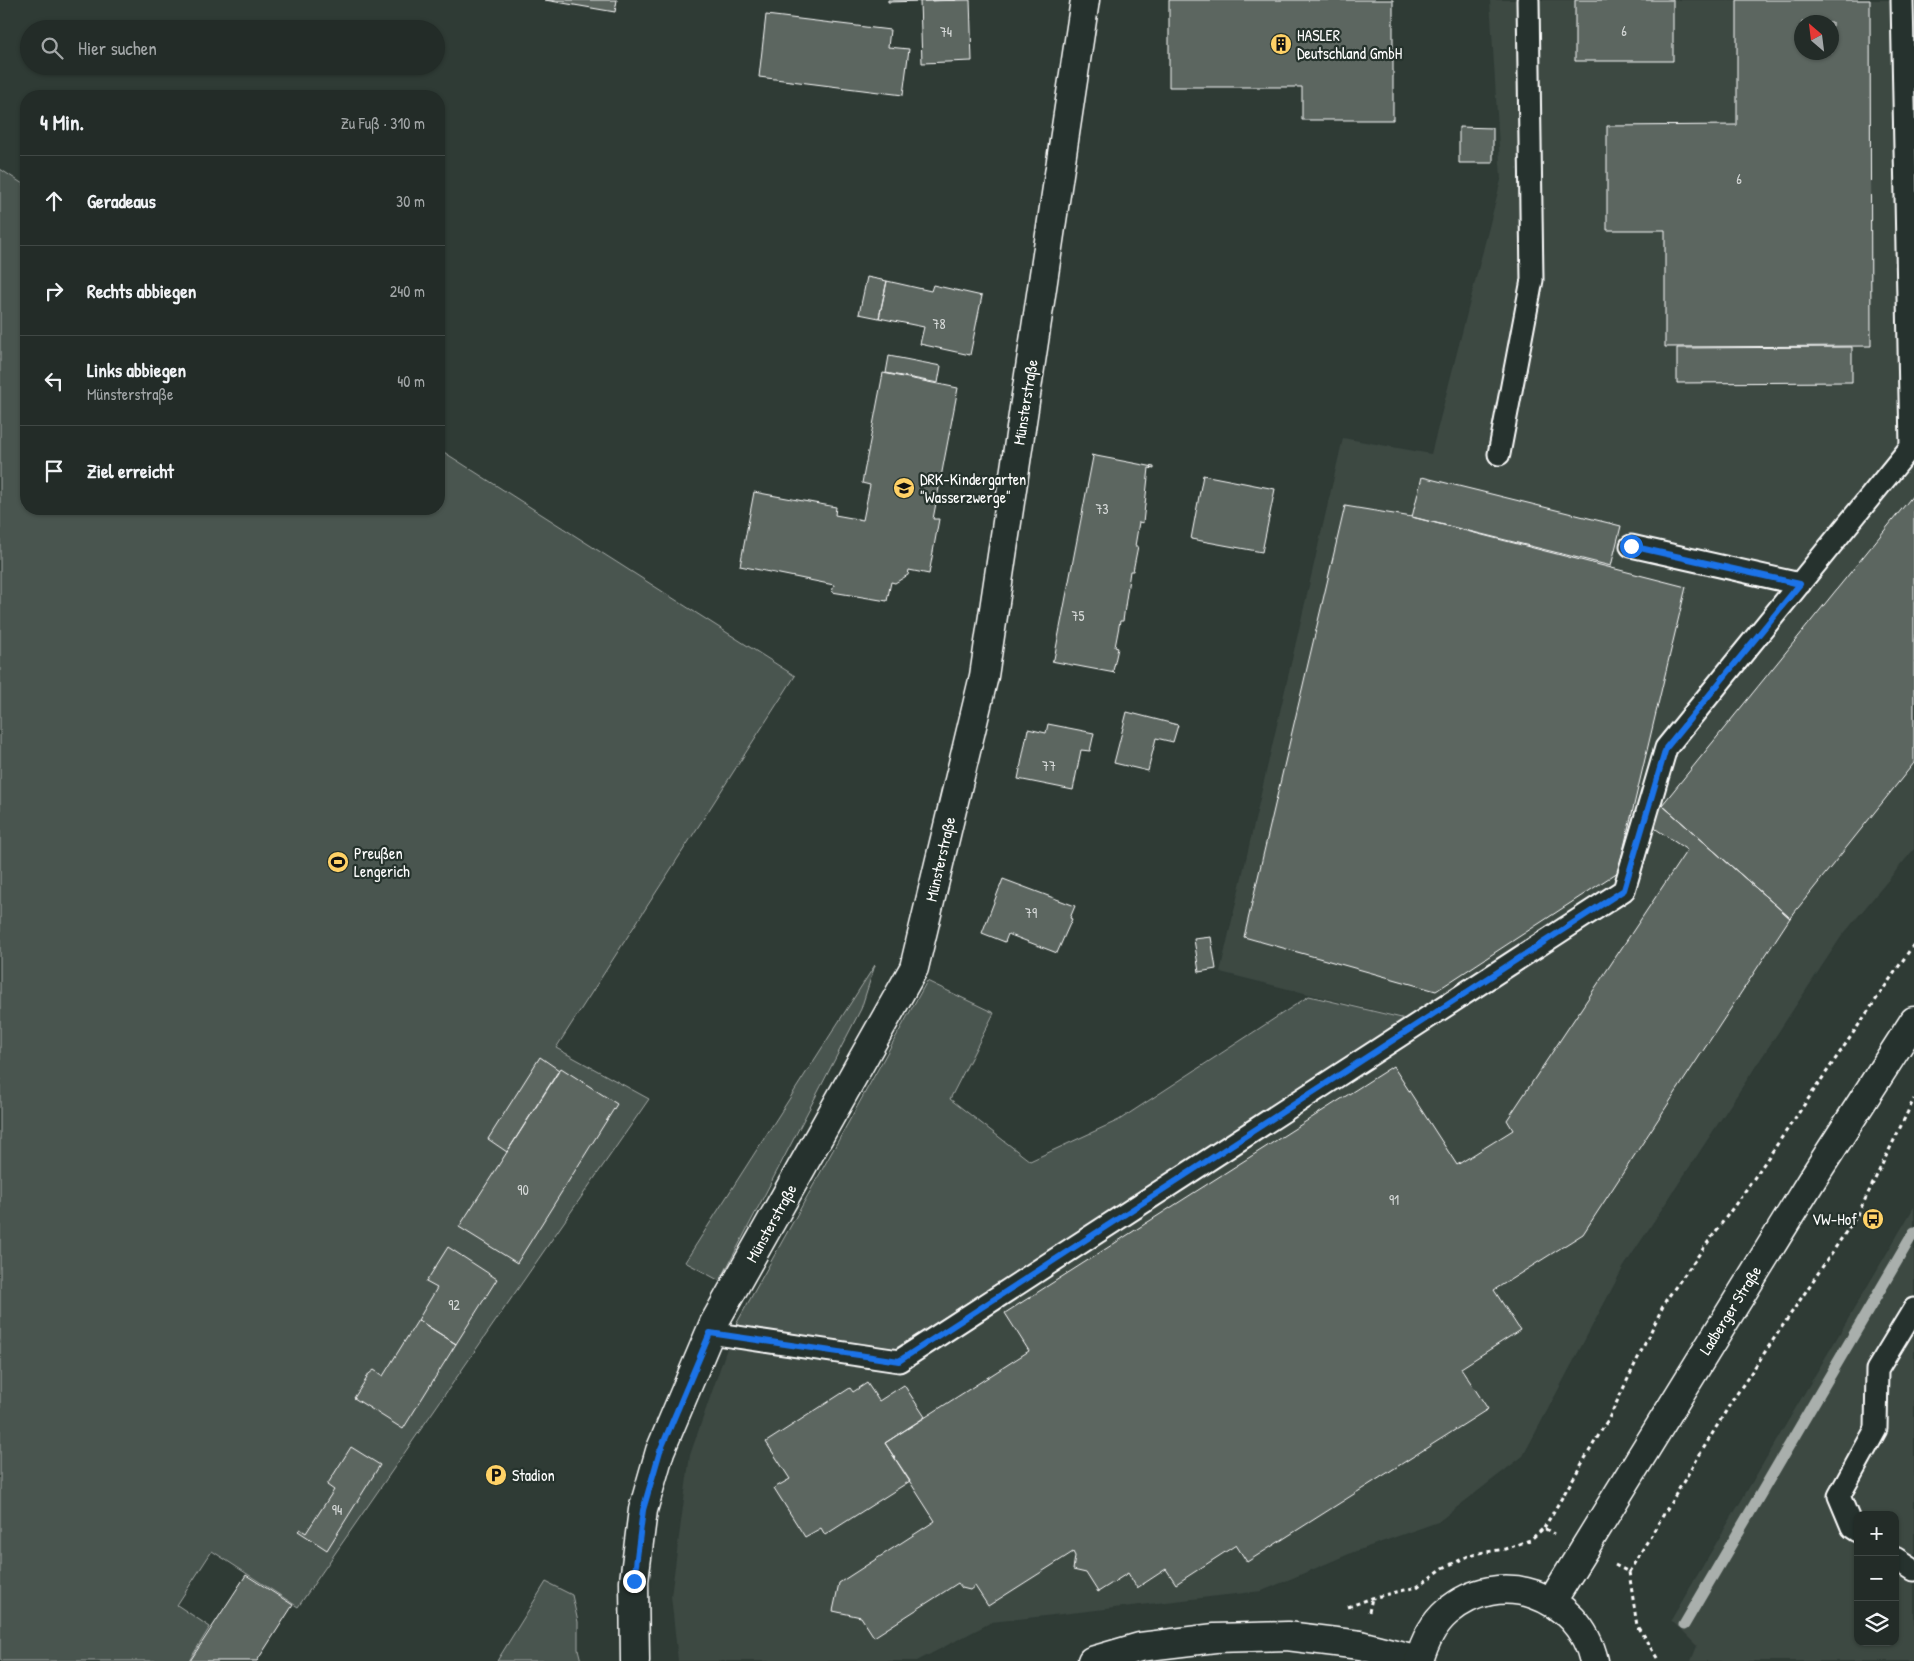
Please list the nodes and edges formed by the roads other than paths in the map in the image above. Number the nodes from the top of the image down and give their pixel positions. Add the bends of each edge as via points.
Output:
1 (1085, 0) edge
2 (1528, 0) edge
3 (1902, 0) edge
4 (1913, 444) edge
5 (1499, 454) dead end
6 (1631, 546) dead end
7 (1800, 584) junction
8 (1914, 1021) edge
9 (1914, 1309) edge
10 (710, 1333) junction
11 (1854, 1528) edge
12 (1899, 1561) edge
13 (1914, 1570) edge
14 (1552, 1601) junction
15 (1419, 1660) edge
16 (634, 1661) edge
17 (1092, 1661) edge
18 (1594, 1661) edge

1 - 10 street, Münsterstraße via 984,676 914,968
2 - 5 lane via 1532,280
3 - 4 lane
4 - 7 lane
6 - 7 lane
7 - 10 lane via 1666,748 1624,890 899,1361
8 - 14 street, Ladberger Straße via 1807,1186
9 - 11 lane via 1877,1370 1876,1429 1839,1496
10 - 16 street, Münsterstraße via 660,1451 643,1510 634,1581
12 - 13 lane
14 - 15 street via 1525,1591 1497,1590 1470,1597 1447,1612 1429,1634
14 - 18 street via 1575,1620 1591,1645
15 - 17 street via 1360,1645 1287,1636 1215,1638 1140,1647

